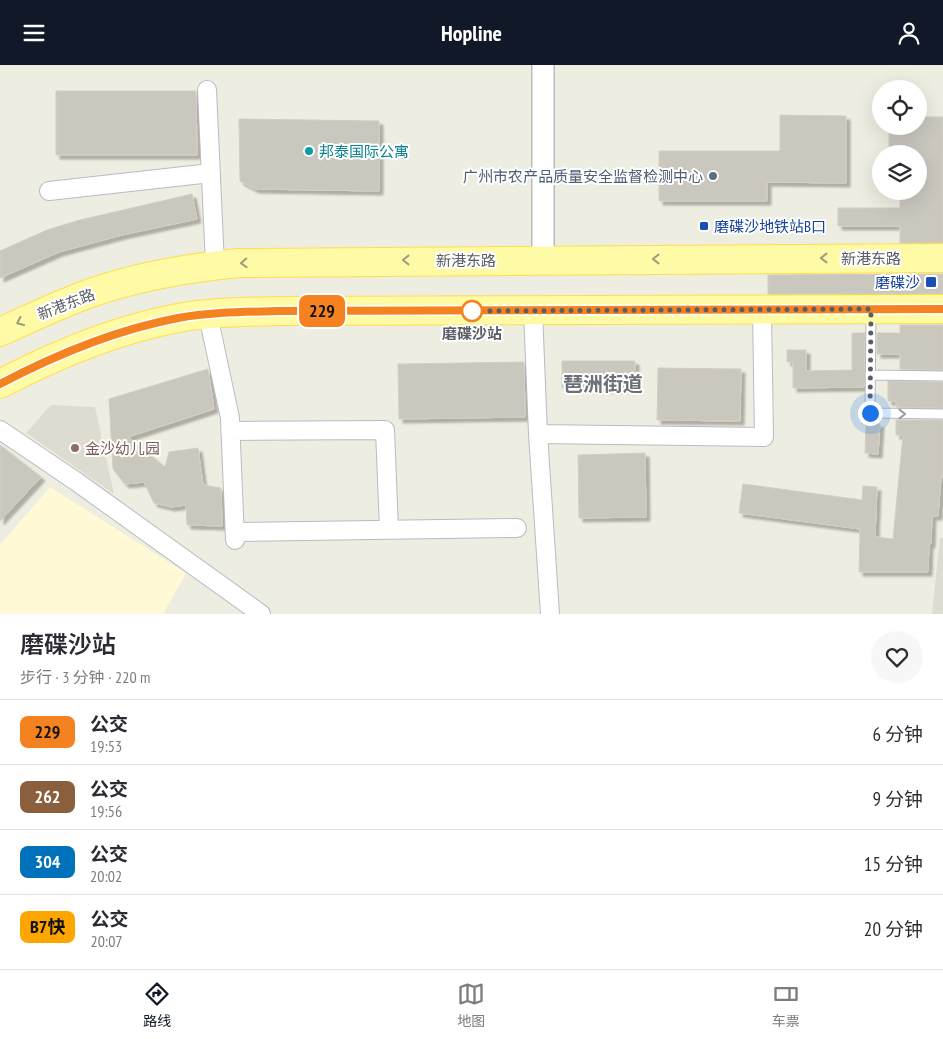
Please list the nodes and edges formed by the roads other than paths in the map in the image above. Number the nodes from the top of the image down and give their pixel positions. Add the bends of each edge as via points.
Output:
1 (543, 65) edge
2 (207, 90) dead end
3 (211, 173) junction
4 (50, 191) dead end
5 (943, 258) edge
6 (543, 260) junction
7 (215, 265) junction
8 (871, 309) junction
9 (943, 309) edge
10 (762, 310) junction
11 (533, 311) junction
12 (208, 315) junction
13 (0, 332) edge
14 (870, 375) junction
15 (943, 375) edge
16 (0, 383) edge
17 (943, 414) edge
18 (0, 431) edge
19 (230, 431) junction
20 (538, 434) junction
21 (517, 528) dead end
22 (389, 530) junction
23 (261, 614) edge
24 (550, 614) edge

1 - 6 street
2 - 3 street
3 - 4 street
3 - 7 street
5 -> 6 main road, 新港东路
6 -> 7 main road, 新港东路 via 279,261
7 -> 13 main road, 新港东路 via 164,273 87,294
8 - 9 main road
8 - 10 main road
8 - 14 lane
10 - 11 main road
10 - 20 street via 764,437
11 - 12 main road via 277,311
11 - 20 street
12 - 16 main road via 140,327 97,340
12 - 19 street
14 - 15 lane
14 -> 17 lane via 870,413
18 - 23 street
19 - 22 street via 385,430
19 - 22 street via 235,536
20 - 24 street
21 - 22 street

